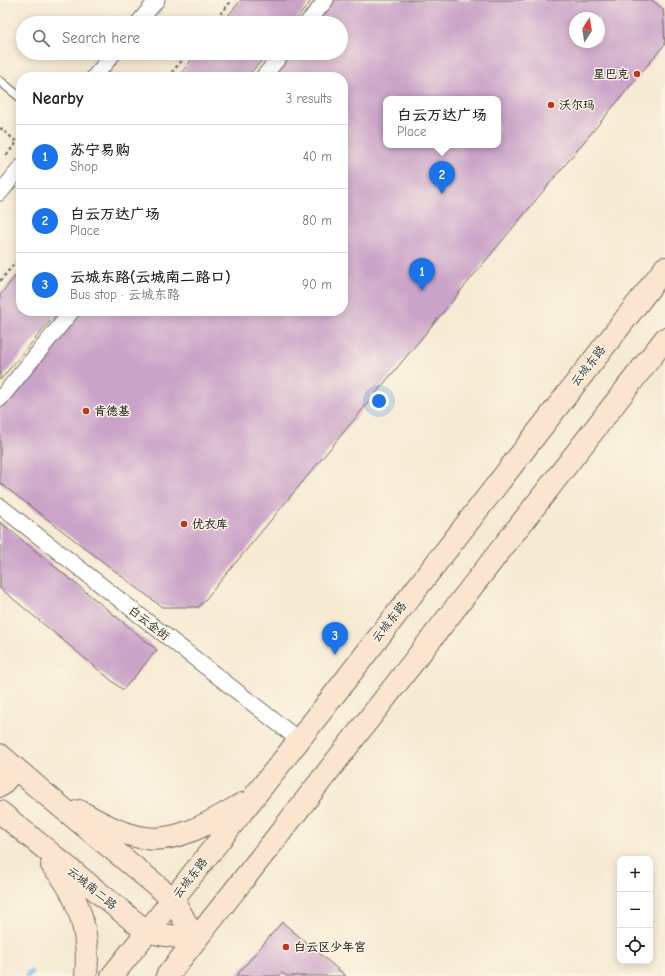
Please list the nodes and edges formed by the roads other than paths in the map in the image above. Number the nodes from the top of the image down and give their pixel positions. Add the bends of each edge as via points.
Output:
1 (157, 0) edge
2 (326, 0) edge
3 (144, 16) edge
4 (313, 16) edge
5 (108, 60) edge
6 (277, 60) edge
7 (98, 72) edge
8 (267, 72) edge
9 (0, 81) edge
10 (16, 94) edge
11 (16, 173) edge
12 (0, 193) edge
13 (665, 268) edge
14 (68, 316) edge
15 (665, 339) edge
16 (0, 400) edge
17 (0, 506) edge
18 (299, 740) junction
19 (1, 756) edge
20 (0, 786) edge
21 (43, 792) junction
22 (253, 797) junction
23 (8, 819) edge
24 (173, 899) junction
25 (147, 932) junction
26 (195, 940) junction
27 (86, 976) edge
28 (112, 976) edge
29 (167, 976) edge

1 - 3 street
2 - 4 street
5 - 7 street
6 - 8 street
9 - 10 lane
11 - 12 street
13 - 18 main road, 云城东路
14 - 16 street
15 - 26 main road
17 - 18 street, 白云金街
18 - 22 main road, 云城东路
19 - 20 main road via 8,776
19 - 21 main road
21 - 22 main road via 123,832 145,838 174,836 203,826
21 - 24 main road
22 - 24 main road, 云城东路
23 - 25 main road, 云城南二路
23 - 27 main road via 59,872 72,893 86,936
24 - 25 main road, 云城东路
24 - 26 main road
25 - 26 main road, 云城南二路
25 - 28 main road, 云城东路
26 - 29 main road

